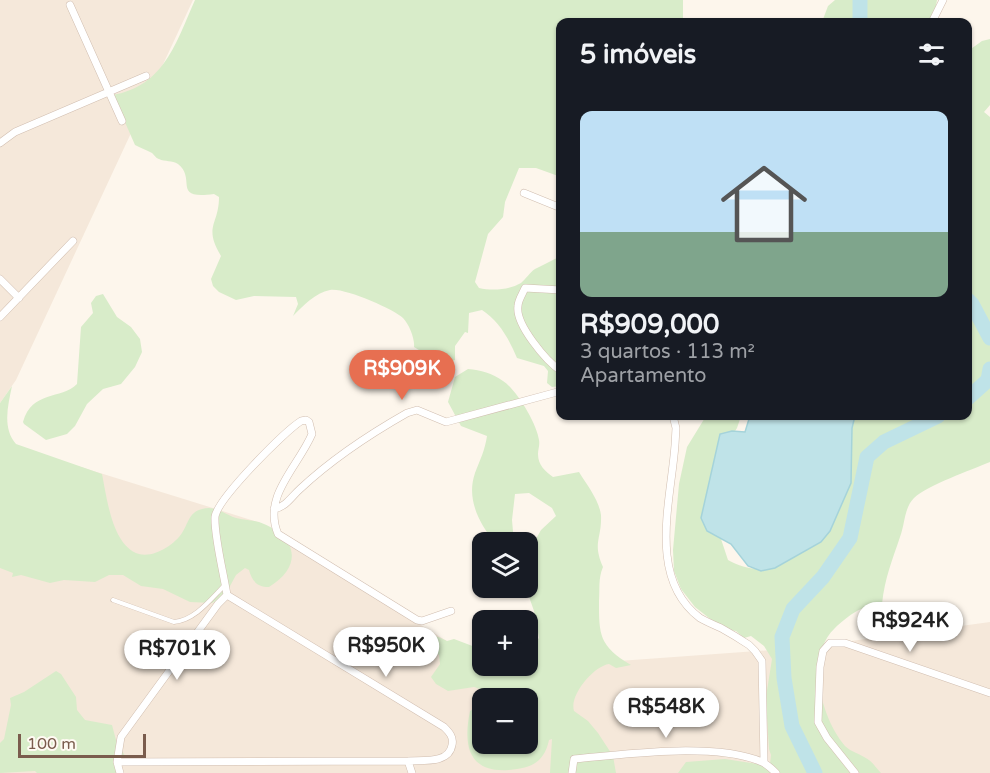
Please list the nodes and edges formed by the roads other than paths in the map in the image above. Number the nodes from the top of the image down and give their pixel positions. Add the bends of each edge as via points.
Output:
1 (943, 0) edge
2 (70, 5) dead end
3 (934, 18) edge
4 (146, 76) dead end
5 (109, 92) junction
6 (122, 121) dead end
7 (0, 143) edge
8 (524, 193) dead end
9 (556, 206) edge
10 (73, 241) dead end
11 (0, 279) edge
12 (556, 290) edge
13 (20, 298) junction
14 (0, 317) edge
15 (556, 366) edge
16 (556, 393) edge
17 (674, 420) edge
18 (274, 508) junction
19 (225, 585) junction
20 (227, 595) junction
21 (113, 600) dead end
22 (451, 612) dead end
23 (990, 693) edge
24 (408, 761) junction
25 (117, 762) junction
26 (764, 762) junction
27 (120, 773) edge
28 (412, 773) edge
29 (572, 773) edge
30 (776, 773) edge
31 (855, 773) edge

1 - 3 street
2 - 5 street
4 - 5 street
5 - 6 street
5 - 7 street via 15,132
8 - 9 street
10 - 13 street
11 - 13 street
12 - 15 street via 525,288 517,306 520,322 533,342
13 - 14 street
16 - 18 street via 446,422 417,410 407,413 329,466 285,505
17 - 26 street via 667,565 672,583 700,618 749,645 762,661
18 - 19 street via 288,473 312,434 306,420 295,425 259,458 217,508
18 - 22 street via 273,519 283,539 417,620
19 - 20 street
19 - 21 lane via 182,621 174,622
20 - 24 street via 449,732 452,747 445,757
20 - 25 street via 125,730
23 - 31 street via 845,643 830,643 823,651 820,667 818,722
24 - 25 street
24 - 28 street
25 - 27 street
26 - 29 street via 727,754 646,751 574,759
26 - 30 street

